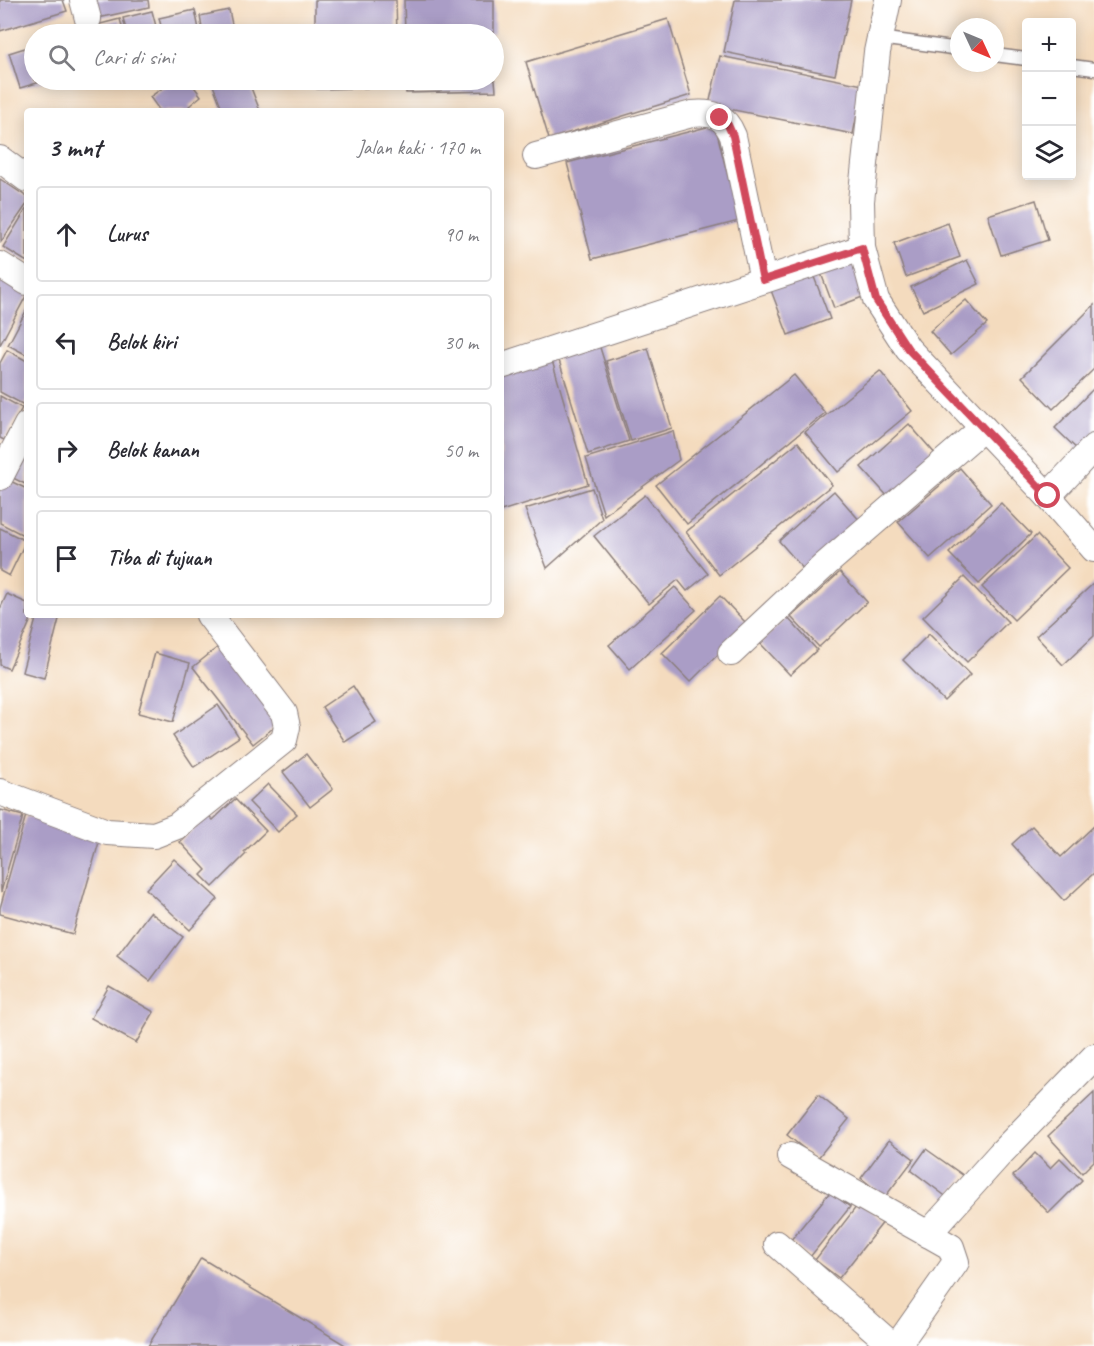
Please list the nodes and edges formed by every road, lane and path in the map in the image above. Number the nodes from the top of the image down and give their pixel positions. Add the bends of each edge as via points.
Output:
1 (888, 0) edge
2 (880, 38) junction
3 (950, 48) edge
4 (1004, 55) edge
5 (1022, 58) edge
6 (1076, 67) edge
7 (1094, 69) edge
8 (536, 156) dead end
9 (0, 159) edge
10 (24, 177) edge
11 (862, 248) junction
12 (0, 264) edge
13 (24, 280) edge
14 (763, 280) junction
15 (504, 365) edge
16 (983, 428) junction
17 (24, 431) edge
18 (1094, 447) edge
19 (0, 477) edge
20 (1048, 496) junction
21 (1094, 549) edge
22 (211, 618) edge
23 (731, 653) dead end
24 (0, 792) edge
25 (1094, 1057) edge
26 (790, 1156) dead end
27 (928, 1234) junction
28 (777, 1244) dead end
29 (895, 1346) edge

1 - 2 street
2 - 3 lane
2 - 11 street via 861,201
4 - 5 lane
6 - 7 lane
8 - 14 street via 692,114 707,113 720,118 733,136
9 - 10 street
11 - 14 street
11 - 16 street via 876,300 908,349
12 - 13 street
14 - 15 street
16 - 20 street
16 - 23 street via 826,564
17 - 19 street
18 - 20 street
20 - 21 street
22 - 24 street via 284,713 284,740 177,826 154,835 107,832
25 - 27 street
26 - 27 street
27 - 29 street via 951,1247 956,1262
28 - 29 street

